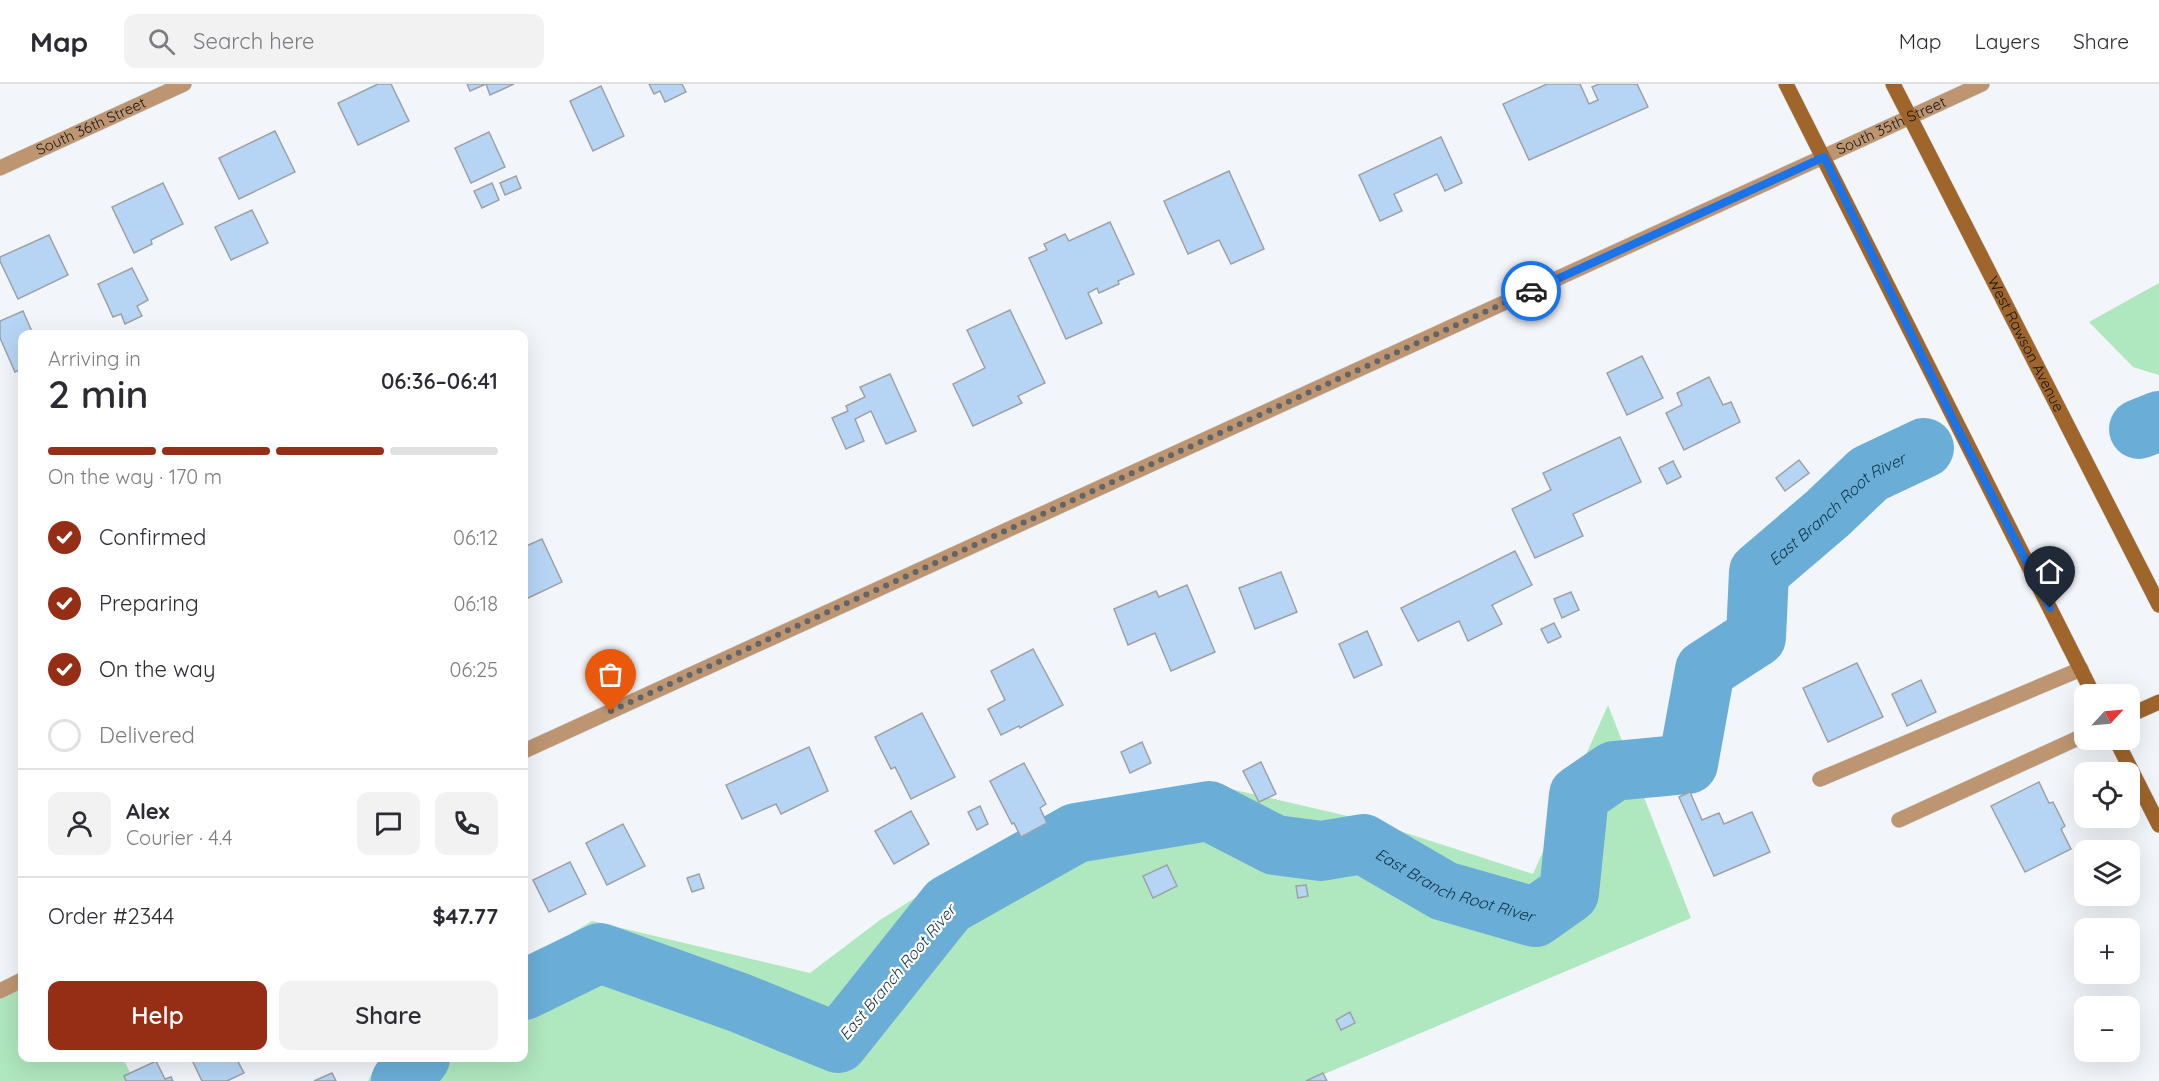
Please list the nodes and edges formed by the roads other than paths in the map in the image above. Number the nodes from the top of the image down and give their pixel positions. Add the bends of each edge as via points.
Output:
1 (184, 84) edge
2 (1786, 84) edge
3 (1893, 84) edge
4 (1982, 84) edge
5 (1910, 117) junction
6 (1824, 157) junction
7 (0, 168) edge
8 (2159, 605) edge
9 (2081, 669) junction
10 (2088, 684) edge
11 (2159, 702) edge
12 (2140, 711) edge
13 (2074, 740) edge
14 (528, 749) edge
15 (2121, 750) edge
16 (1820, 779) dead end
17 (1899, 820) dead end
18 (2159, 825) edge
19 (18, 982) edge
20 (0, 991) edge

1 - 7 street, South 36th Street
2 - 6 main road
3 - 5 main road, West Rawson Avenue
4 - 5 street, South 35th Street
5 - 6 street, South 35th Street
5 - 8 main road, West Rawson Avenue
6 - 9 main road
6 - 14 street, South 35th Street
9 - 10 main road
9 - 16 street
11 - 12 main road
13 - 17 street
15 - 18 main road
19 - 20 street

